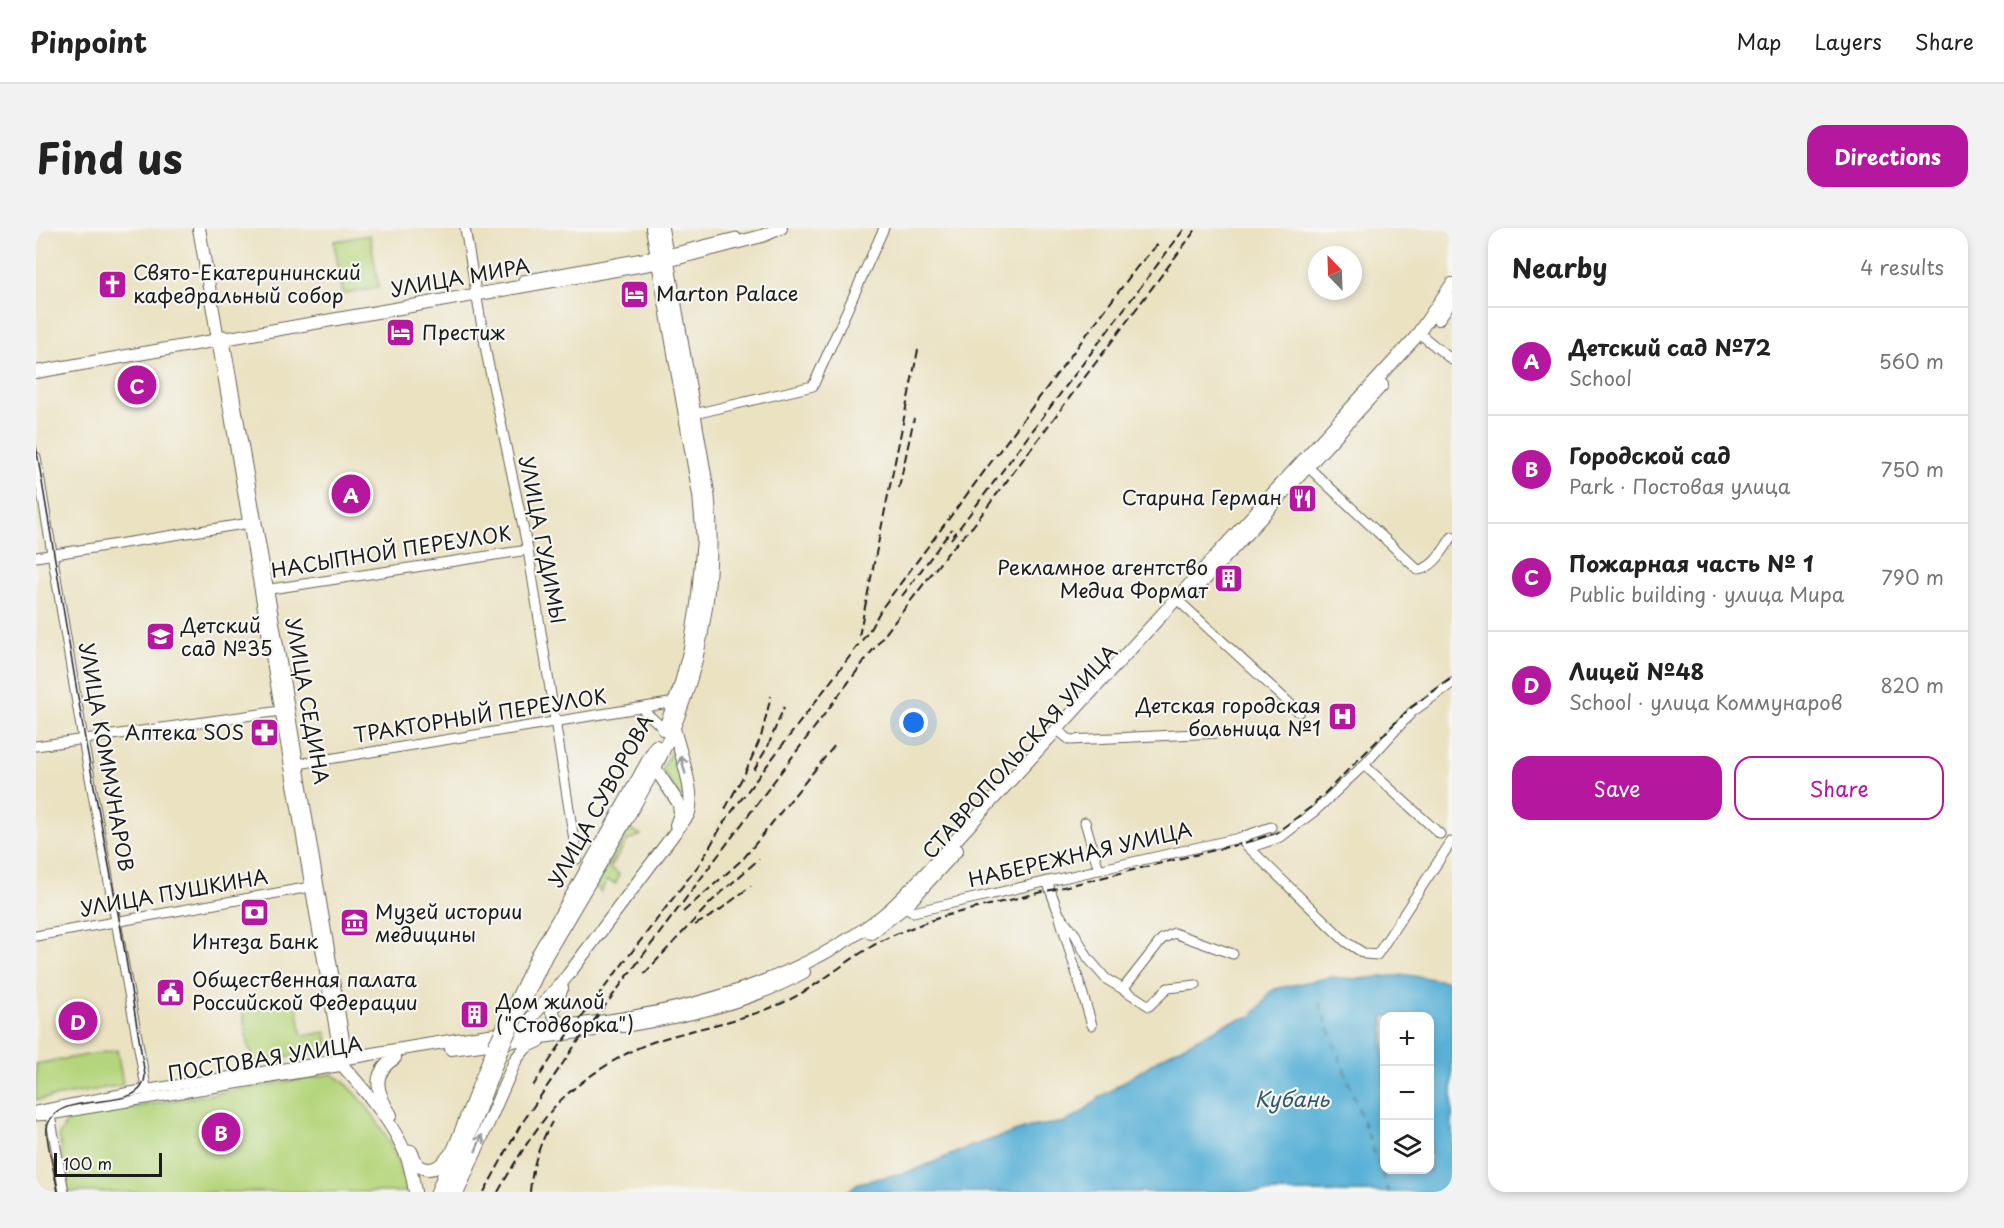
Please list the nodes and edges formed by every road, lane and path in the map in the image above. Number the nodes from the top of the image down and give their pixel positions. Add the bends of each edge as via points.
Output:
1 (199, 228) edge
2 (465, 228) edge
3 (652, 228) edge
4 (662, 228) edge
5 (767, 228) edge
6 (782, 228) edge
7 (884, 228) edge
8 (662, 259) junction
9 (1452, 284) edge
10 (475, 292) junction
11 (1452, 299) edge
12 (1421, 335) junction
13 (221, 337) junction
14 (1452, 360) edge
15 (36, 367) edge
16 (36, 372) edge
17 (690, 415) junction
18 (36, 457) edge
19 (1308, 467) junction
20 (253, 522) junction
21 (1452, 537) edge
22 (528, 550) junction
23 (52, 554) junction
24 (36, 557) edge
25 (264, 590) junction
26 (1182, 604) junction
27 (1452, 683) edge
28 (679, 703) junction
29 (641, 708) junction
30 (285, 710) junction
31 (1299, 712) dead end
32 (556, 723) junction
33 (669, 729) junction
34 (1059, 731) junction
35 (1218, 733) dead end
36 (83, 739) junction
37 (36, 746) edge
38 (294, 764) junction
39 (652, 764) junction
40 (1364, 765) junction
41 (642, 791) junction
42 (673, 795) junction
43 (686, 804) junction
44 (1085, 822) dead end
45 (618, 825) junction
46 (1272, 827) dead end
47 (1440, 834) dead end
48 (1239, 838) junction
49 (1451, 843) edge
50 (1249, 848) junction
51 (578, 859) dead end
52 (1099, 870) junction
53 (1047, 881) junction
54 (314, 886) junction
55 (902, 903) junction
56 (1059, 914) junction
57 (117, 922) junction
58 (36, 936) edge
59 (1233, 954) dead end
60 (568, 975) junction
61 (1196, 985) dead end
62 (1123, 989) junction
63 (576, 1024) junction
64 (1092, 1025) dead end
65 (516, 1031) junction
66 (557, 1035) junction
67 (477, 1037) joint
68 (501, 1042) joint
69 (372, 1054) junction
70 (395, 1058) junction
71 (342, 1062) junction
72 (147, 1094) junction
73 (36, 1114) edge
74 (50, 1115) junction
75 (459, 1143) junction
76 (64, 1192) edge
77 (415, 1192) edge
78 (437, 1192) edge
79 (448, 1192) edge
80 (459, 1192) edge

1 - 13 main road, УЛИЦА СЕДИНА
2 - 10 street, УЛИЦА ГУДИМЫ
3 - 8 main road, УЛИЦА СУВОРОВА
4 - 8 main road, УЛИЦА СУВОРОВА
5 - 8 street, УЛИЦА МИРА
6 - 8 main road, УЛИЦА МИРА
7 - 17 street via 813,386
8 - 10 main road, УЛИЦА МИРА
8 - 17 main road, УЛИЦА СУВОРОВА
9 - 12 main road, СТАВРОПОЛЬСКАЯ УЛИЦА
10 - 13 main road, УЛИЦА МИРА
10 - 22 street, УЛИЦА ГУДИМЫ
11 - 12 main road, СТАВРОПОЛЬСКАЯ УЛИЦА
12 - 14 street
12 - 19 main road, СТАВРОПОЛЬСКАЯ УЛИЦА
12 - 34 main road, СТАВРОПОЛЬСКАЯ УЛИЦА
13 - 15 street, УЛИЦА МИРА
13 - 16 main road, УЛИЦА МИРА
13 - 20 main road, УЛИЦА СЕДИНА
17 - 28 main road, УЛИЦА СУВОРОВА via 703,540 692,640
18 - 23 street, УЛИЦА КОММУНАРОВ
19 - 21 street via 1418,570 1431,565
19 - 26 main road, СТАВРОПОЛЬСКАЯ УЛИЦА
20 - 23 street
20 - 25 main road, УЛИЦА СЕДИНА
22 - 25 street, НАСЫПНОЙ ПЕРЕУЛОК
22 - 32 street, УЛИЦА ГУДИМЫ
23 - 24 street
23 - 36 street, УЛИЦА КОММУНАРОВ
25 - 30 main road, УЛИЦА СЕДИНА
26 - 31 street
26 - 34 main road, СТАВРОПОЛЬСКАЯ УЛИЦА
27 - 40 street via 1413,712
28 - 29 street, ТРАКТОРНЫЙ ПЕРЕУЛОК
28 - 33 main road, УЛИЦА СУВОРОВА
29 - 32 street, ТРАКТОРНЫЙ ПЕРЕУЛОК
29 - 33 street
30 - 36 street
30 - 38 main road, УЛИЦА СЕДИНА
32 - 38 street, ТРАКТОРНЫЙ ПЕРЕУЛОК
32 - 51 street, УЛИЦА ГУДИМЫ
33 - 39 main road, УЛИЦА СУВОРОВА
43 -> 33 main road via 688,785
34 - 35 street via 1070,740
34 - 55 main road, СТАВРОПОЛЬСКАЯ УЛИЦА
36 - 37 street
36 - 57 street, УЛИЦА КОММУНАРОВ
38 - 54 main road, УЛИЦА СЕДИНА
39 - 41 main road, УЛИЦА СУВОРОВА
39 - 42 main road
39 - 45 main road, УЛИЦА СУВОРОВА
40 - 47 street
40 - 50 street via 1281,837
41 - 42 main road via 657,788
41 - 45 main road, УЛИЦА СУВОРОВА
42 - 43 main road
43 - 60 main road via 668,843
44 - 52 street
45 - 75 main road, УЛИЦА СУВОРОВА, bridge via 527,974 494,1046
46 - 48 street, НАБЕРЕЖНАЯ УЛИЦА
48 - 50 street
48 - 52 street, НАБЕРЕЖНАЯ УЛИЦА
49 - 50 street via 1377,955 1365,954 1346,942
52 - 53 street, НАБЕРЕЖНАЯ УЛИЦА
53 - 55 street, НАБЕРЕЖНАЯ УЛИЦА via 913,912
53 - 56 street
54 - 57 street, УЛИЦА ПУШКИНА
54 - 69 street, УЛИЦА СЕДИНА via 345,1046 352,1053
54 - 71 main road, УЛИЦА СЕДИНА
55 - 63 main road, СТАВРОПОЛЬСКАЯ УЛИЦА via 814,958 772,979 688,1005
55 - 66 main road, СТАВРОПОЛЬСКАЯ УЛИЦА via 874,931 821,963 757,993 669,1018
56 - 62 street via 1088,958 1106,979
56 - 64 street
57 - 58 street, УЛИЦА ПУШКИНА
57 - 72 street, УЛИЦА КОММУНАРОВ
59 - 62 street via 1174,933 1162,939
60 - 63 main road via 552,1012 558,1022
60 - 65 main road
61 - 62 street via 1168,988 1149,1006
63 - 65 main road, СТАВРОПОЛЬСКАЯ УЛИЦА
65 - 67 main road, СТАВРОПОЛЬСКАЯ УЛИЦА
66 - 68 main road, СТАВРОПОЛЬСКАЯ УЛИЦА
80 -> 66 main road via 516,1059 526,1047
67 - 69 main road, ПОСТОВАЯ УЛИЦА
68 - 70 main road, ПОСТОВАЯ УЛИЦА
69 - 71 main road, ПОСТОВАЯ УЛИЦА
70 - 71 main road, ПОСТОВАЯ УЛИЦА
70 - 75 main road via 382,1068 379,1091 415,1161 421,1168 438,1168
71 - 72 street, ПОСТОВАЯ УЛИЦА
71 - 77 main road via 400,1141
72 - 73 street, ПОСТОВАЯ УЛИЦА
72 - 74 street, ПОСТОВАЯ УЛИЦА
73 - 74 street, ПОСТОВАЯ УЛИЦА
74 - 76 street
75 - 78 main road, УЛИЦА СУВОРОВА
75 - 79 main road, УЛИЦА СУВОРОВА

